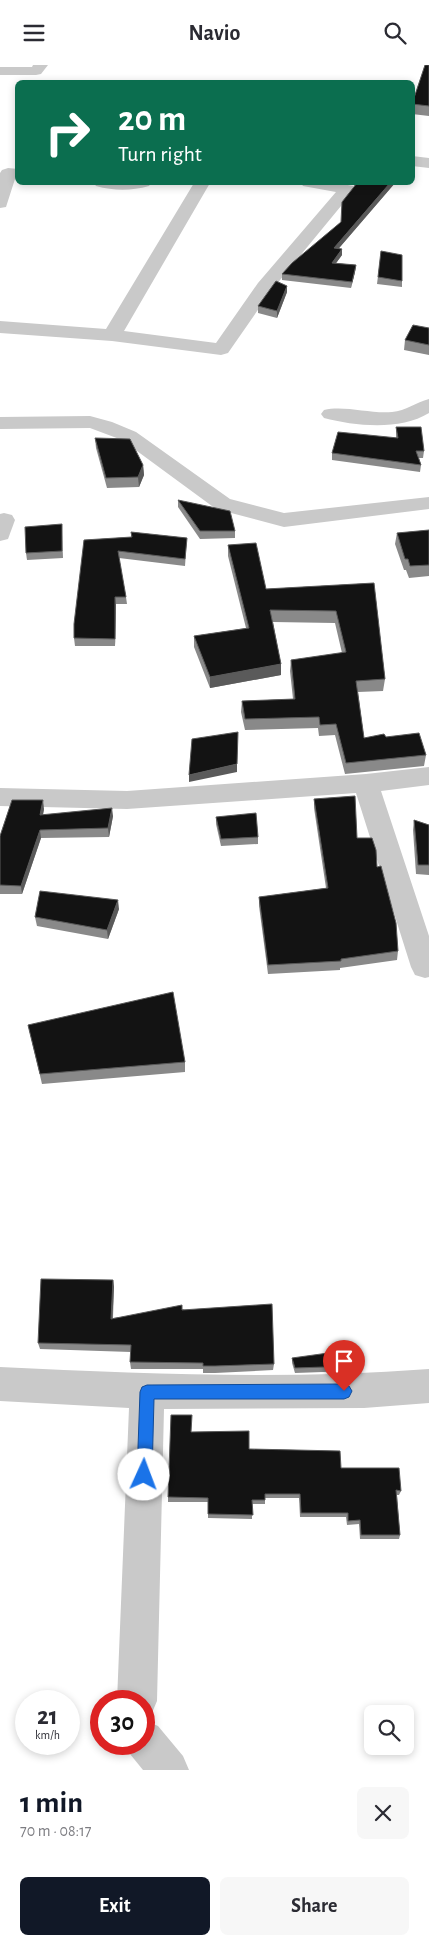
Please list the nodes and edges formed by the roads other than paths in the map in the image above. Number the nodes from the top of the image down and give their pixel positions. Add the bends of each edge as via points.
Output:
1 (41, 65) edge
2 (0, 71) edge
3 (415, 161) edge
4 (429, 163) edge
5 (8, 174) edge
6 (113, 185) edge
7 (126, 185) edge
8 (201, 185) edge
9 (322, 185) edge
10 (0, 203) edge
11 (0, 327) edge
12 (112, 335) junction
13 (429, 405) edge
14 (331, 414) dead end
15 (0, 423) edge
16 (429, 503) edge
17 (429, 776) edge
18 (366, 783) junction
19 (0, 797) edge
20 (425, 967) dead end
21 (0, 1384) edge
22 (429, 1386) edge
23 (147, 1392) junction
24 (137, 1690) edge
25 (155, 1753) edge
26 (169, 1770) edge

1 - 2 street via 36,71
3 - 4 street
5 - 10 street
6 - 7 street
8 - 12 street
9 - 12 street via 347,189 232,330 221,349
11 - 12 street
13 - 14 street via 418,414 396,419
15 - 16 street via 78,421 105,426 130,436 223,503 284,520
17 - 18 street
18 - 19 street via 127,800
18 - 20 street
21 - 23 street
22 - 23 street via 364,1391
23 - 24 street
25 - 26 street

